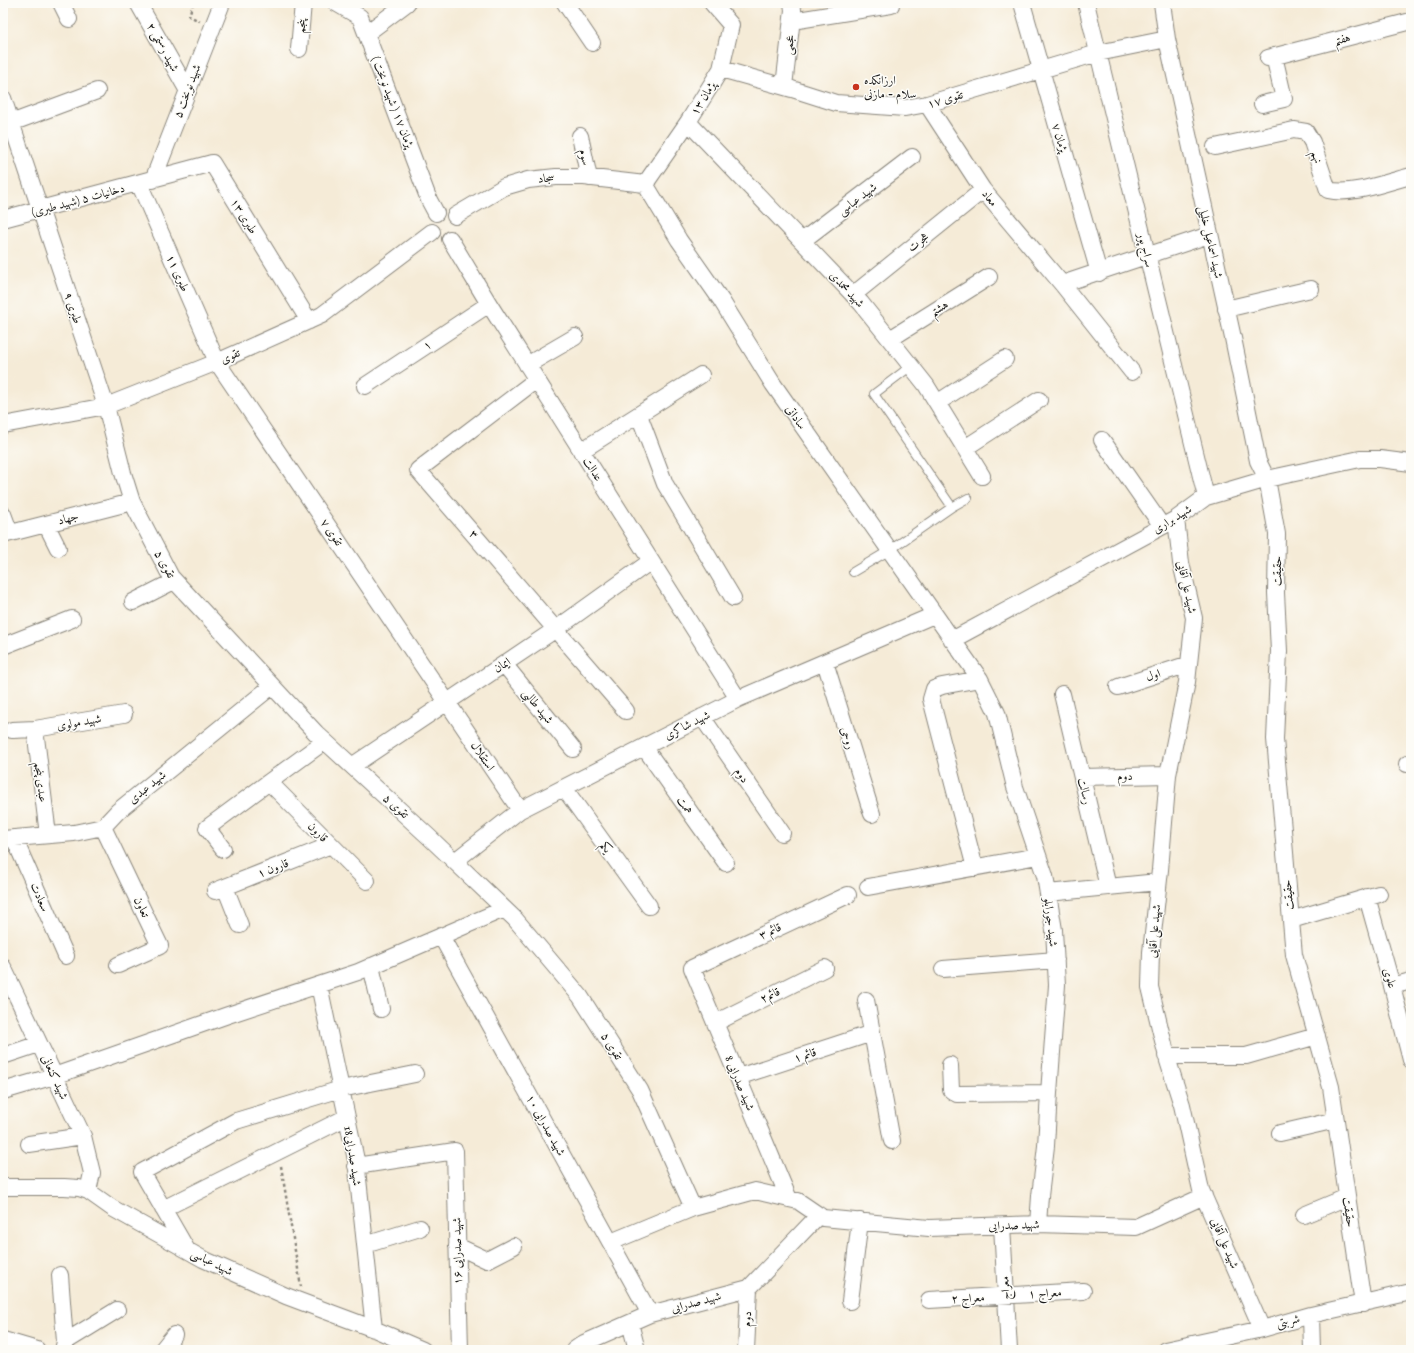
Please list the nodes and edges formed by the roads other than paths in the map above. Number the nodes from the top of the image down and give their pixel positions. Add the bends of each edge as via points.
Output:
1 (61, 3) edge
2 (138, 3) edge
3 (222, 3) edge
4 (303, 3) edge
5 (336, 3) edge
6 (407, 3) edge
7 (565, 3) edge
8 (712, 3) edge
9 (792, 3) edge
10 (1022, 3) edge
11 (1086, 3) edge
12 (1162, 3) edge
13 (891, 5) dead end
14 (69, 19) dead end
15 (792, 21) junction
16 (1411, 21) edge
17 (366, 33) junction
18 (1167, 39) junction
19 (592, 42) dead end
20 (298, 49) dead end
21 (1098, 53) junction
22 (721, 69) junction
23 (1040, 71) junction
24 (784, 86) junction
25 (97, 91) dead end
26 (188, 91) junction
27 (3, 98) edge
28 (927, 104) junction
29 (1262, 104) dead end
30 (688, 122) junction
31 (11, 123) junction
32 (580, 136) dead end
33 (1215, 146) dead end
34 (912, 157) dead end
35 (1411, 176) edge
36 (589, 178) junction
37 (146, 182) junction
38 (646, 186) junction
39 (983, 190) junction
40 (40, 210) junction
41 (436, 213) junction
42 (455, 216) junction
43 (3, 219) edge
44 (432, 232) junction
45 (1209, 235) junction
46 (450, 239) junction
47 (802, 241) junction
48 (1148, 255) junction
49 (1100, 272) junction
50 (989, 277) dead end
51 (1062, 284) junction
52 (1311, 289) dead end
53 (853, 294) junction
54 (489, 304) junction
55 (1226, 309) junction
56 (309, 321) junction
57 (575, 337) dead end
58 (890, 339) junction
59 (1005, 359) dead end
60 (217, 362) junction
61 (527, 365) junction
62 (911, 366) junction
63 (1132, 372) dead end
64 (701, 375) dead end
65 (536, 380) junction
66 (365, 386) dead end
67 (1039, 400) dead end
68 (937, 403) junction
69 (106, 406) junction
70 (639, 415) junction
71 (3, 425) edge
72 (1102, 440) dead end
73 (965, 448) junction
74 (581, 451) junction
75 (1411, 463) edge
76 (982, 476) dead end
77 (1268, 479) junction
78 (1206, 497) junction
79 (968, 498) dead end
80 (132, 502) junction
81 (952, 507) junction
82 (3, 514) edge
83 (1169, 523) junction
84 (46, 524) junction
85 (6, 534) edge
86 (58, 548) dead end
87 (890, 550) junction
88 (651, 561) junction
89 (853, 572) dead end
90 (174, 581) junction
91 (733, 598) dead end
92 (133, 602) dead end
93 (934, 616) junction
94 (72, 619) dead end
95 (556, 630) junction
96 (952, 640) junction
97 (3, 646) edge
98 (825, 662) junction
99 (504, 664) junction
100 (1189, 664) junction
101 (980, 679) junction
102 (272, 686) junction
103 (1118, 686) dead end
104 (1062, 694) dead end
105 (738, 699) junction
106 (446, 702) junction
107 (626, 712) dead end
108 (124, 714) dead end
109 (702, 717) junction
110 (34, 729) junction
111 (12, 730) dead end
112 (325, 741) junction
113 (644, 747) junction
114 (573, 749) dead end
115 (352, 766) junction
116 (1168, 775) junction
117 (1082, 777) junction
118 (269, 782) junction
119 (564, 788) junction
120 (520, 810) junction
121 (872, 814) dead end
122 (104, 827) junction
123 (782, 833) dead end
124 (48, 835) junction
125 (8, 838) edge
126 (331, 845) junction
127 (223, 849) dead end
128 (1038, 856) junction
129 (455, 861) junction
130 (726, 863) dead end
131 (975, 868) junction
132 (366, 881) dead end
133 (1158, 882) junction
134 (868, 887) dead end
135 (1108, 887) junction
136 (1048, 893) junction
137 (848, 894) dead end
138 (649, 906) dead end
139 (504, 908) junction
140 (1291, 920) junction
141 (240, 926) dead end
142 (441, 936) junction
143 (66, 956) dead end
144 (1056, 960) junction
145 (118, 965) dead end
146 (371, 966) junction
147 (3, 967) edge
148 (692, 968) joint
149 (825, 968) dead end
150 (942, 969) dead end
151 (1411, 981) edge
152 (319, 985) junction
153 (1392, 986) junction
154 (8, 987) edge
155 (866, 1000) dead end
156 (381, 1009) dead end
157 (715, 1023) junction
158 (872, 1033) junction
159 (1317, 1036) junction
160 (39, 1044) junction
161 (3, 1056) edge
162 (1166, 1056) junction
163 (1411, 1060) edge
164 (950, 1065) dead end
165 (415, 1074) dead end
166 (54, 1076) junction
167 (738, 1077) junction
168 (341, 1089) junction
169 (3, 1091) edge
170 (1049, 1093) junction
171 (347, 1117) junction
172 (1336, 1120) junction
173 (1280, 1133) dead end
174 (83, 1136) junction
175 (892, 1141) dead end
176 (29, 1144) dead end
177 (356, 1166) junction
178 (5, 1182) edge
179 (88, 1191) junction
180 (1204, 1196) junction
181 (1347, 1197) junction
182 (789, 1199) junction
183 (693, 1208) junction
184 (163, 1209) junction
185 (819, 1215) junction
186 (1304, 1215) dead end
187 (860, 1222) junction
188 (1038, 1224) junction
189 (1002, 1226) junction
190 (420, 1228) dead end
191 (611, 1242) junction
192 (365, 1245) junction
193 (457, 1246) junction
194 (514, 1246) dead end
195 (187, 1250) junction
196 (60, 1275) dead end
197 (749, 1288) junction
198 (1083, 1291) dead end
199 (1411, 1292) edge
200 (1006, 1296) junction
201 (929, 1300) dead end
202 (850, 1301) dead end
203 (1363, 1304) junction
204 (117, 1310) dead end
205 (650, 1314) junction
206 (1311, 1315) junction
207 (630, 1323) junction
208 (374, 1329) junction
209 (1262, 1329) junction
210 (174, 1335) dead end
211 (3, 1340) edge
212 (1218, 1344) edge
213 (64, 1346) edge
214 (36, 1350) edge
215 (162, 1350) edge
216 (424, 1350) edge
217 (460, 1350) edge
218 (574, 1350) edge
219 (637, 1350) edge
220 (746, 1350) edge
221 (1009, 1350) edge
222 (1165, 1350) edge
223 (1312, 1350) edge

1 - 14 street
2 - 26 street, شهید رستمی ۲
3 - 26 street, شهید نوبخت ۵
4 - 20 street, پنجم
5 - 17 street, پژمان ۱۷ ( شهید نوبخت ) via 360,17
6 - 17 street
7 - 19 street
8 - 22 street, پژمان ۱۳ via 731,25
9 - 15 street, عجمی
10 - 23 street, پژمان ۷
11 - 21 street, سراج پور
12 - 18 street, شهید اسماعیل خلیلی
13 - 15 street
15 - 24 street, عجمی
16 - 29 street, هفتم via 1271,57 1284,99
17 - 41 street, پژمان ۱۷ ( شهید نوبخت )
18 - 21 street, تقوی ۱۷
18 - 45 street, شهید اسماعیل خلیلی
21 - 23 street, تقوی ۱۷
21 - 48 street, سراج پور
22 - 24 street, تقوی ۱۷
22 - 30 street, پژمان ۱۳
23 - 28 street, تقوی ۱۷
23 - 49 street, پژمان ۷
24 - 28 street, تقوی ۱۷ via 836,103 905,108
25 - 31 street
26 - 37 street, شهید نوبخت ۵
27 - 31 street, طبری ۹
28 - 39 street, معاد
30 - 38 street, پژمان ۱۳
30 - 47 street, شهید محمدی
31 - 40 street, طبری ۹
32 - 36 street, سوم
33 - 35 street, نهم via 1294,130 1306,132 1312,142 1328,190 1350,192
34 - 47 street, شهید عباسی
36 - 38 street, سجاد
36 - 42 street, سجاد via 556,177 528,180 504,187
37 - 40 street, دخانیات ۵ (شهید طبری)
37 - 56 street, طبری ۱۳ via 212,164
37 - 60 street, طبری ۱۱
38 - 87 street, ساداتی via 773,384
39 - 51 street, معاد
39 - 53 street, هجرت
40 - 43 street, دخانیات ۵ (شهید طبری)
40 - 69 street, طبری ۹
41 - 42 street via 450,212
41 - 44 street via 430,225
42 - 46 street via 458,228
44 - 46 street via 443,240
44 - 56 street, تقوی via 322,315
45 - 48 street
45 - 55 street, شهید اسماعیل خلیلی
46 - 54 street, عدالت
47 - 53 street, شهید محمدی
48 - 49 street
48 - 78 street, سراج پور
49 - 51 street
50 - 58 street, هشتم
51 - 63 street, معاد
52 - 55 street
53 - 58 street, شهید محمدی
54 - 61 street, عدالت
54 - 66 street, ۱
55 - 77 street, شهید اسماعیل خلیلی via 1258,461
56 - 60 street, تقوی
57 - 61 street
58 - 62 street, شهید محمدی
59 - 68 street
60 - 69 street, تقوی
60 - 106 street, تقوی ۷
61 - 65 street, عدالت
62 - 68 street, شهید محمدی
62 - 81 lane via 874,394
64 - 70 street
65 - 74 street, عدالت
65 - 95 street, ۳ via 418,470
67 - 73 street
68 - 73 street, شهید محمدی
69 - 71 street, تقوی
69 - 80 street, تقوی ۵
70 - 74 street
70 - 91 street via 664,484
72 - 83 street
73 - 76 street, شهید محمدی
74 - 88 street, عدالت
75 - 77 street, شهید براری via 1360,459
77 - 78 street, شهید براری
77 - 140 street, حقیقت via 1277,534 1276,593 1279,650 1275,739
78 - 83 street, شهید براری
79 - 81 lane
80 - 84 street, جهاد
80 - 90 street, تقوی ۵
81 - 87 lane
82 - 85 street
83 - 96 street, شهید براری
83 - 100 street, شهید علی آقایی via 1194,618
84 - 85 street, جهاد
84 - 86 street
87 - 89 lane
87 - 93 street, ساداتی
88 - 95 street, ایمان
88 - 105 street, عدالت
90 - 92 street
90 - 102 street, تقوی ۵
93 - 96 street, ساداتی
93 - 98 street, شهید شاکری
94 - 97 street
95 - 99 street, ایمان
95 - 107 street, ۳
96 - 101 street, شهید جورابلو
98 - 105 street, شهید شاکری
98 - 121 street, روحی
99 - 106 street, ایمان
99 - 114 street, شهید طالبی
100 - 103 street, اول
100 - 116 street, شهید علی آقایی
101 - 128 street, شهید جورابلو via 997,713 1015,787
101 - 131 street via 934,689 931,699
102 - 112 street, تقوی ۵
102 - 122 street, شهید عبدی via 118,811
104 - 117 street, رسالت
105 - 109 street, شهید شاکری
106 - 115 street, ایمان
106 - 120 street, استقلال
108 - 110 street, شهید مولوی
109 - 113 street, شهید شاکری
109 - 123 street, دوم
110 - 111 street, شهید مولوی
110 - 124 street, عبدی پنجم
112 - 115 street, تقوی ۵
112 - 118 street
113 - 119 street, شهید شاکری
113 - 130 street, همت
115 - 129 street, تقوی ۵
116 - 117 street, دوم
116 - 133 street, شهید علی آقایی
117 - 135 street, رسالت
118 - 126 street, قارون
118 - 127 street via 207,828
119 - 120 street, شهید شاکری
119 - 138 street, یکم
120 - 129 street, شهید شاکری
122 - 124 street
122 - 145 street, تعاون via 160,946
124 - 125 street
125 - 143 street, سعادت
126 - 132 street, قارون
126 - 141 street, قارون ۱ via 220,889
128 - 131 street
128 - 136 street, شهید جورابلو
129 - 139 street, تقوی ۵
131 - 134 street
133 - 135 street
133 - 162 street, شهید علی آقایی via 1150,987
135 - 136 street
136 - 144 street, شهید جورابلو
137 - 148 street, قائم ۳
139 - 142 street
139 - 183 street, تقوی ۵ via 580,996 636,1084
140 - 153 street, علوی via 1373,895
140 - 159 street, حقیقت via 1294,955
142 - 146 street
142 - 191 street, شهید صدرایی ۱۰
144 - 150 street
144 - 170 street, شهید جورابلو via 1058,986
146 - 152 street
146 - 156 street
147 - 154 street, شهید کنعانی
148 - 157 street, شهید صدرایی 8
149 - 157 street, قائم۲
151 - 153 street
152 - 166 street
152 - 168 street, شهید صدرایی18
153 - 163 street, علوی
154 - 160 street, شهید کنعانی
155 - 158 street
157 - 167 street, شهید صدرایی 8
158 - 167 street, قائم ۱
158 - 175 street
159 - 162 street via 1246,1056
159 - 172 street, حقیقت via 1331,1087
160 - 161 street
160 - 166 street, شهید کنعانی
162 - 180 street, شهید علی آقایی via 1182,1105
164 - 170 street via 951,1090 957,1094
165 - 168 street
166 - 169 street
166 - 174 street, شهید کنعانی
167 - 182 street, شهید صدرایی 8
168 - 171 street, شهید صدرایی18
168 - 184 street via 236,1121 142,1172
170 - 188 street, شهید جورابلو
171 - 177 street, شهید صدرایی18
171 - 184 street
172 - 173 street
172 - 181 street, حقیقت
174 - 176 street
174 - 179 street, شهید کنعانی via 92,1173
177 - 192 street, شهید صدرایی18
177 - 193 street, شهید صدرایی ۱۶ via 455,1151
178 - 179 street, شهید عباسی via 80,1188
179 - 195 street, شهید عباسی via 112,1208
180 - 188 street, شهید صدرایی via 1136,1227
180 - 209 street, شهید علی آقایی
181 - 186 street
181 - 203 street, حقیقت
182 - 183 street, شهید صدرایی via 755,1191
182 - 185 street, شهید صدرایی via 798,1201
183 - 191 street, شهید صدرایی
184 - 195 street
185 - 187 street, شهید صدرایی via 824,1218
185 - 197 street
187 - 189 street, شهید صدرایی via 929,1228
187 - 202 street
188 - 189 street, شهید صدرایی
189 - 200 street, معراج
190 - 192 street
191 - 205 street, شهید صدرایی ۱۰
192 - 208 street, شهید صدرایی18
193 - 194 street via 487,1260
193 - 217 street, شهید صدرایی ۱۶
195 - 208 street, شهید عباسی via 203,1260 304,1303
196 - 213 street
197 - 205 street, شهید صدرایی
197 - 220 street, دوم
198 - 200 street, معراج ۱
199 - 203 street, شربتی
200 - 201 street, معراج ۲
200 - 221 street, معراج
203 - 206 street, شربتی
204 - 213 street
205 - 207 street, شهید صدرایی
206 - 209 street, شربتی
206 - 223 street
207 - 218 street, شهید صدرایی
207 - 219 street
208 - 216 street, شهید عباسی
209 - 212 street, شربتی
210 - 215 street
211 - 214 street
212 - 222 street, شربتی

